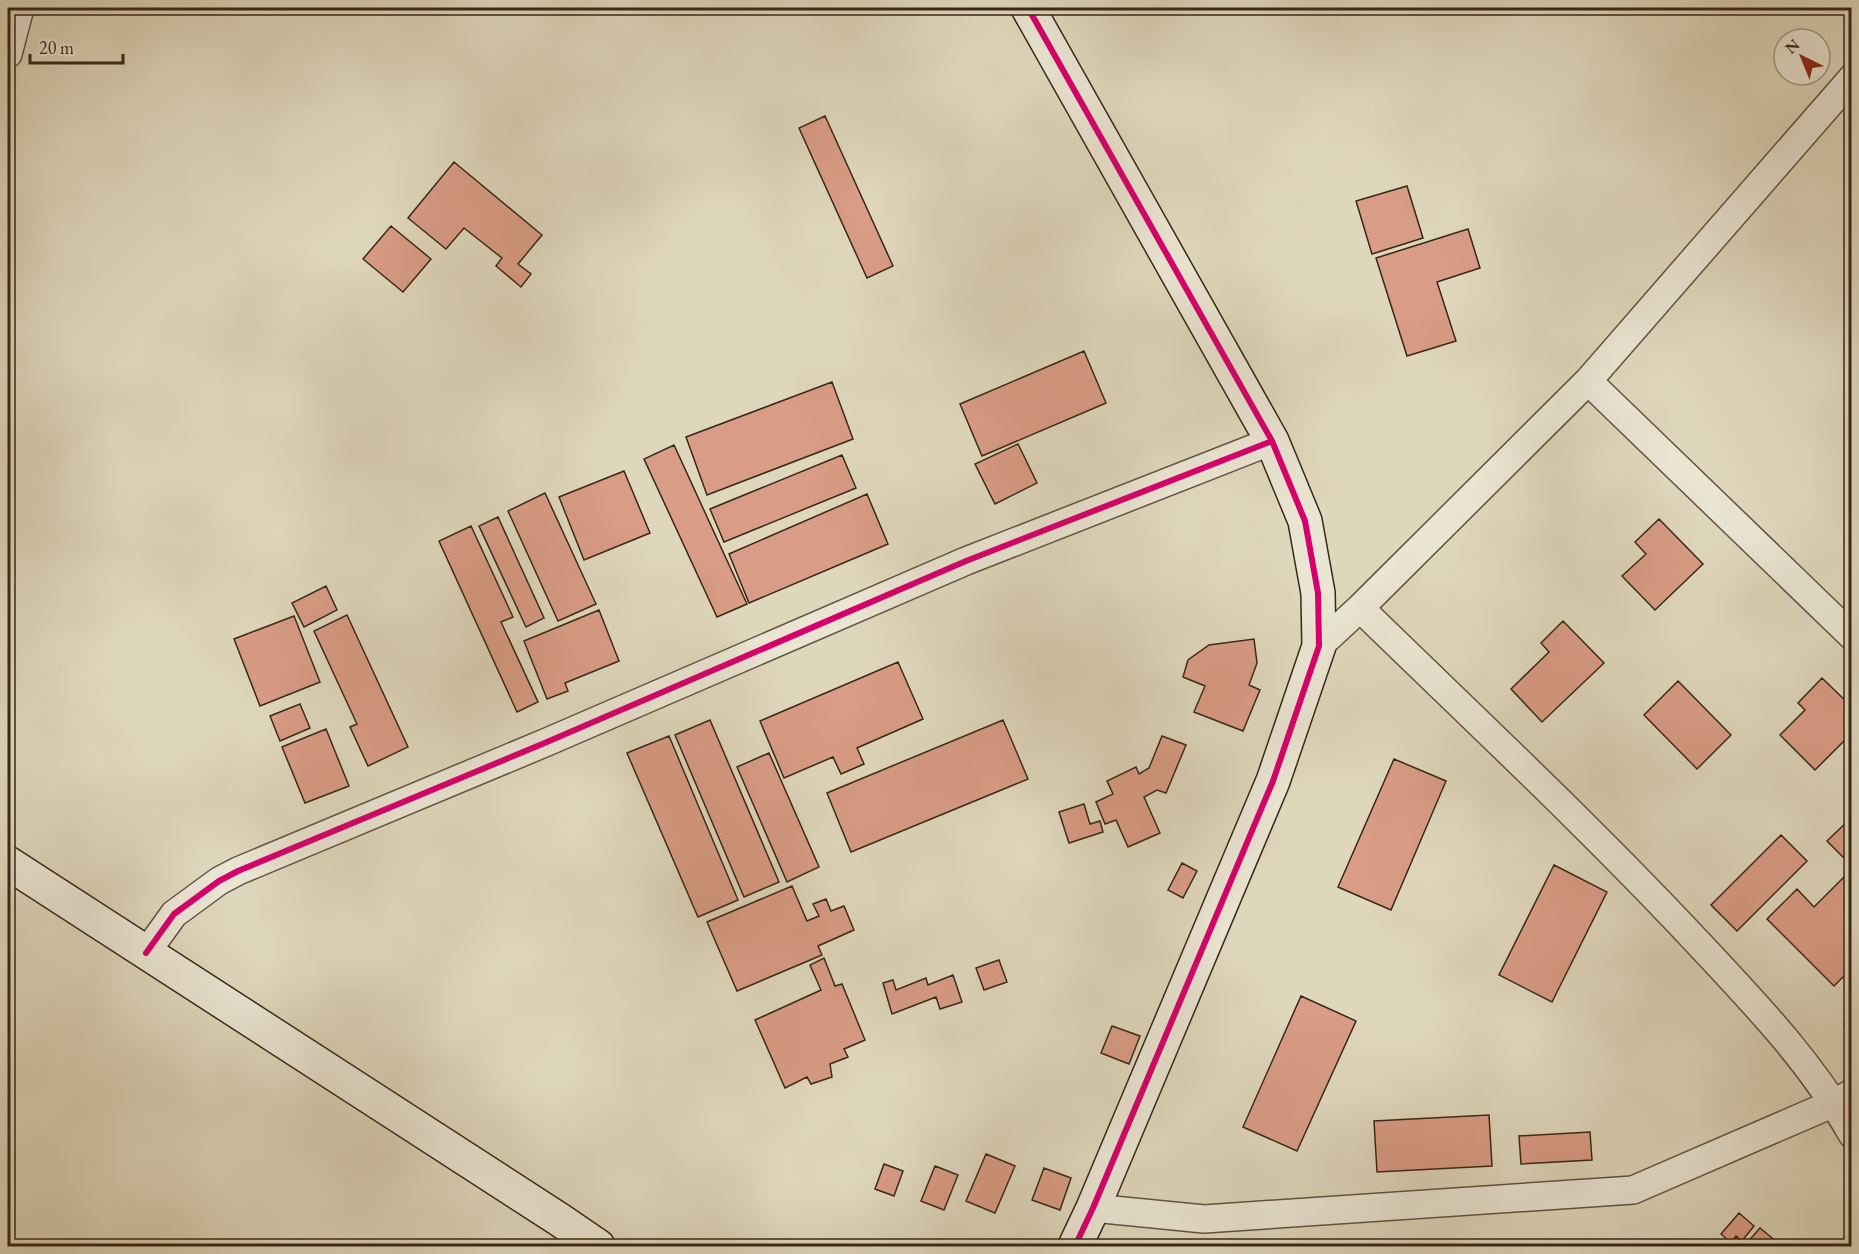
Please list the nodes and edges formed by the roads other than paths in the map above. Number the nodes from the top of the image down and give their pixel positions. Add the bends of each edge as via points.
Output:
1 (20, 8) edge
2 (1028, 8) edge
3 (8, 54) edge
4 (1851, 78) edge
5 (1588, 381) junction
6 (1272, 441) junction
7 (1360, 608) junction
8 (1851, 636) edge
9 (1319, 646) junction
10 (8, 863) edge
11 (147, 953) junction
12 (1843, 1098) edge
13 (1851, 1134) edge
14 (1093, 1208) junction
15 (598, 1246) edge
16 (1075, 1246) edge

1 - 3 street
2 - 6 street
4 - 5 street
5 - 7 street
5 - 8 street
6 - 9 street via 1305,521 1318,593
6 - 11 street via 966,561 238,871 174,914
7 - 9 street
7 - 12 street via 1656,897
9 - 14 street via 1273,781
10 - 11 street
11 - 15 street
12 - 13 street
12 - 14 street via 1634,1190 1204,1219
14 - 16 street

